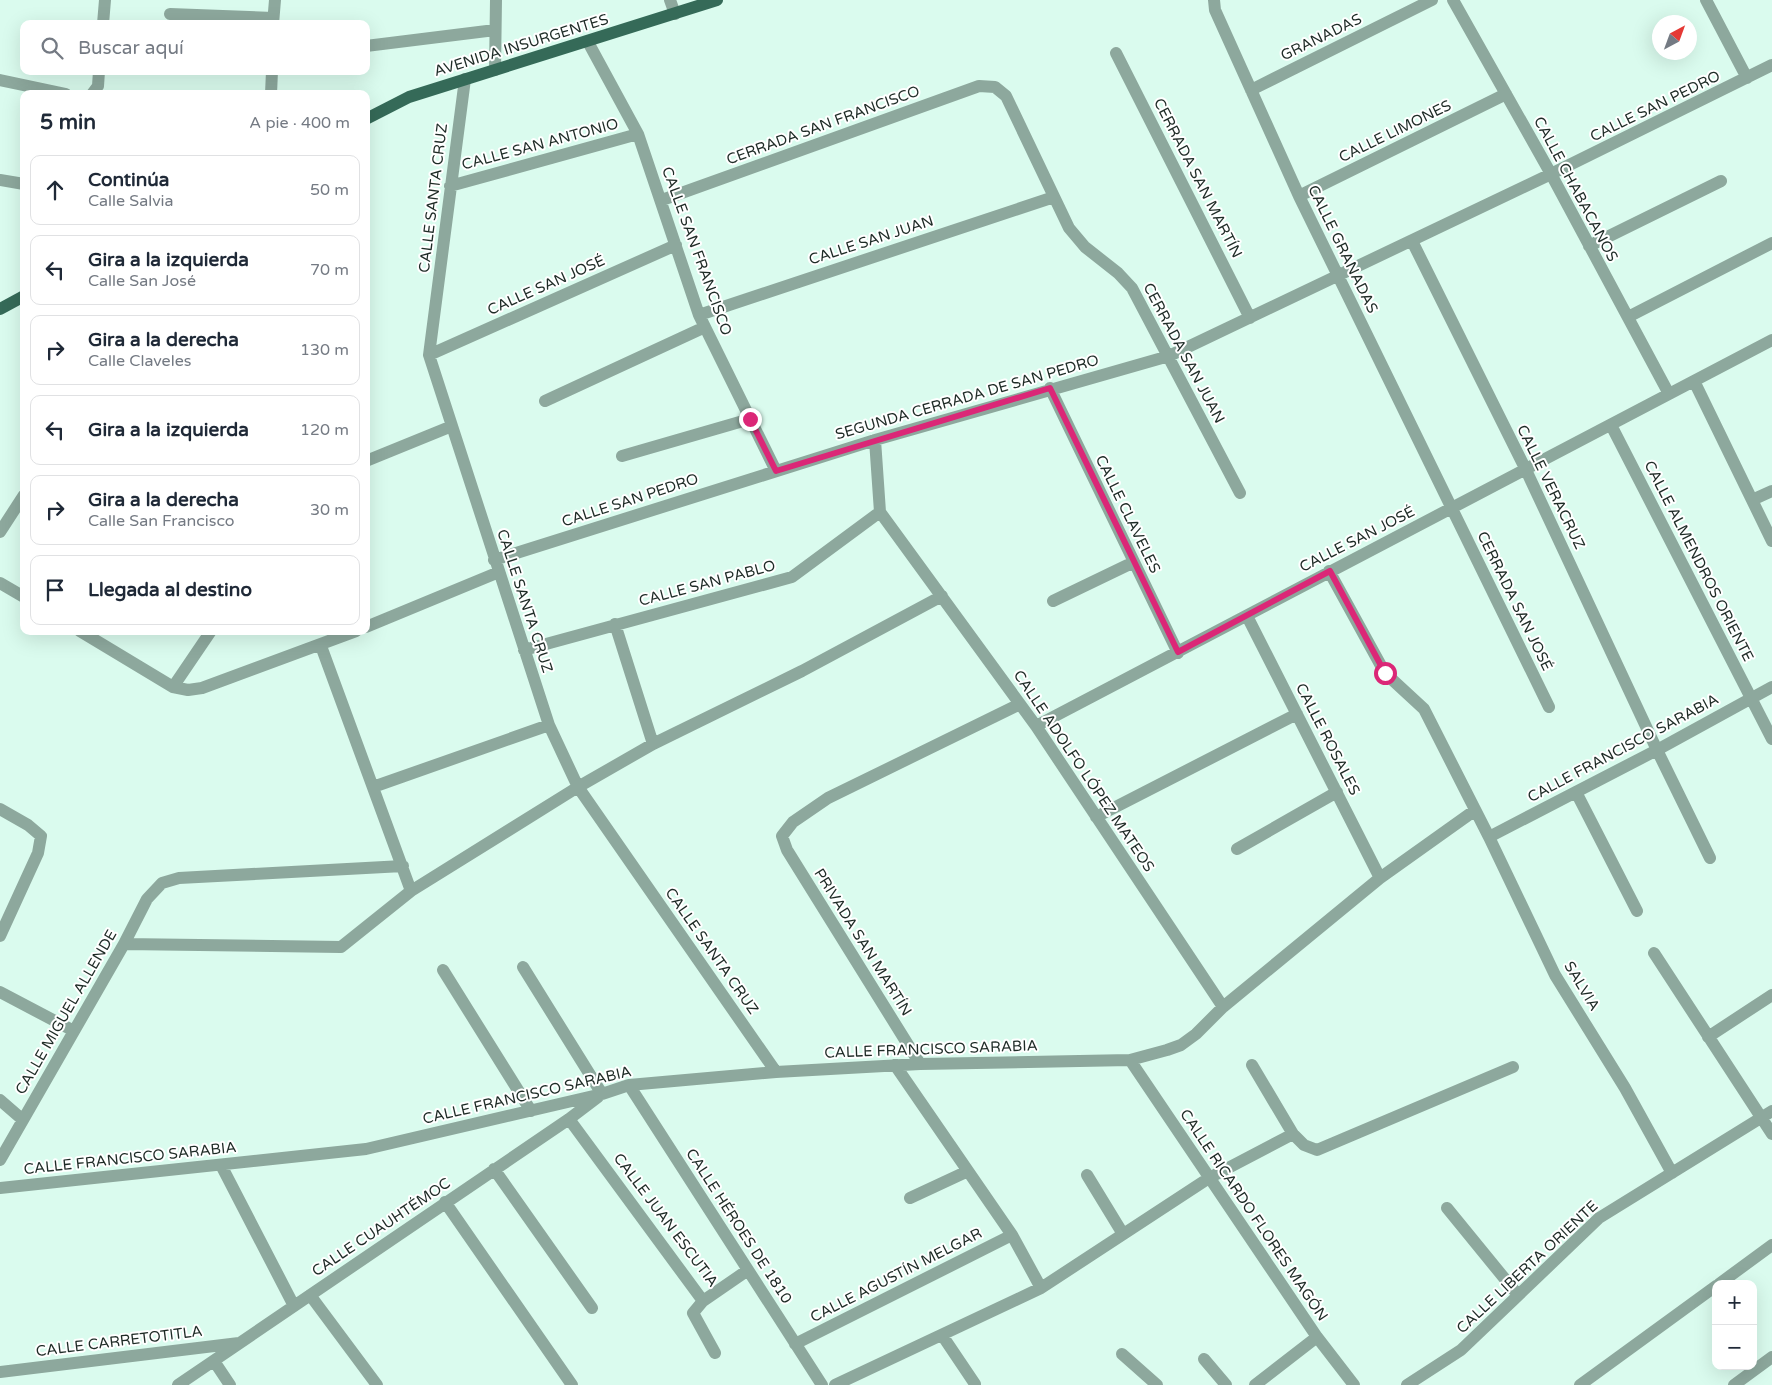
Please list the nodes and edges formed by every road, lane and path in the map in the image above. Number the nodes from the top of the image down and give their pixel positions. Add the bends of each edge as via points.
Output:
1 (105, 0) edge
2 (274, 0) edge
3 (496, 0) edge
4 (670, 0) edge
5 (717, 0) edge
6 (1214, 0) edge
7 (1432, 0) edge
8 (1453, 0) edge
9 (1706, 0) edge
10 (170, 14) dead end
11 (675, 14) junction
12 (103, 20) edge
13 (206, 20) edge
14 (273, 20) edge
15 (495, 30) junction
16 (588, 42) junction
17 (370, 46) edge
18 (1116, 53) dead end
19 (1772, 65) edge
20 (495, 70) junction
21 (99, 75) edge
22 (272, 75) edge
23 (1747, 78) junction
24 (465, 79) junction
25 (0, 80) edge
26 (995, 87) joint
27 (47, 90) edge
28 (95, 90) edge
29 (271, 90) edge
30 (1251, 90) junction
31 (1506, 94) junction
32 (370, 117) edge
33 (638, 134) junction
34 (1551, 174) junction
35 (0, 180) edge
36 (1721, 181) dead end
37 (20, 183) edge
38 (450, 186) junction
39 (1298, 196) junction
40 (1054, 197) junction
41 (662, 200) junction
42 (1412, 240) junction
43 (1772, 243) edge
44 (676, 245) junction
45 (1589, 246) junction
46 (1337, 276) junction
47 (20, 298) edge
48 (0, 308) edge
49 (699, 315) junction
50 (1628, 317) junction
51 (1250, 318) junction
52 (704, 327) junction
53 (1772, 340) edge
54 (429, 355) junction
55 (1169, 356) junction
56 (1694, 381) junction
57 (1050, 388) junction
58 (1669, 394) junction
59 (545, 401) dead end
60 (750, 419) junction
61 (1611, 425) junction
62 (452, 426) junction
63 (875, 440) junction
64 (622, 456) dead end
65 (370, 459) edge
66 (1526, 470) junction
67 (776, 471) junction
68 (1772, 491) edge
69 (1240, 493) dead end
70 (1752, 500) junction
71 (20, 502) edge
72 (1451, 509) junction
73 (880, 512) junction
74 (0, 532) edge
75 (1772, 541) edge
76 (1134, 562) junction
77 (497, 566) junction
78 (1330, 571) junction
79 (0, 583) edge
80 (20, 596) edge
81 (942, 596) junction
82 (1053, 601) dead end
83 (1247, 616) junction
84 (615, 624) junction
85 (370, 625) edge
86 (87, 635) edge
87 (208, 635) edge
88 (347, 635) edge
89 (321, 646) junction
90 (524, 650) junction
91 (1178, 652) junction
92 (173, 687) junction
93 (1772, 687) edge
94 (1752, 699) junction
95 (1020, 704) junction
96 (1549, 707) dead end
97 (1297, 714) junction
98 (549, 725) junction
99 (1036, 726) junction
100 (1772, 739) edge
101 (653, 744) junction
102 (1657, 750) junction
103 (373, 787) junction
104 (578, 787) junction
105 (1337, 792) junction
106 (1576, 792) junction
107 (0, 809) edge
108 (1474, 810) junction
109 (1096, 817) junction
110 (1489, 837) junction
111 (1237, 849) dead end
112 (1710, 858) dead end
113 (403, 866) junction
114 (1380, 878) junction
115 (411, 891) junction
116 (1638, 911) dead end
117 (0, 936) edge
118 (124, 944) junction
119 (1654, 953) dead end
120 (523, 967) dead end
121 (443, 970) dead end
122 (0, 992) edge
123 (1772, 995) edge
124 (1223, 1007) junction
125 (74, 1031) junction
126 (1708, 1038) junction
127 (1130, 1060) junction
128 (920, 1064) junction
129 (895, 1065) junction
130 (1252, 1065) dead end
131 (1513, 1067) dead end
132 (776, 1072) junction
133 (629, 1085) junction
134 (602, 1094) junction
135 (0, 1100) edge
136 (532, 1111) junction
137 (1767, 1114) edge
138 (570, 1118) junction
139 (23, 1120) junction
140 (1293, 1134) junction
141 (1772, 1134) edge
142 (0, 1160) edge
143 (221, 1165) junction
144 (494, 1169) junction
145 (968, 1171) junction
146 (1672, 1173) junction
147 (1087, 1175) dead end
148 (1209, 1178) junction
149 (0, 1188) edge
150 (910, 1198) dead end
151 (445, 1202) junction
152 (1447, 1208) dead end
153 (1123, 1234) junction
154 (1012, 1235) junction
155 (1772, 1245) edge
156 (748, 1270) junction
157 (1724, 1280) edge
158 (1041, 1288) junction
159 (1712, 1289) edge
160 (310, 1295) junction
161 (1518, 1295) junction
162 (703, 1301) junction
163 (294, 1306) junction
164 (592, 1308) dead end
165 (942, 1335) junction
166 (1317, 1337) junction
167 (241, 1343) junction
168 (795, 1344) junction
169 (715, 1353) dead end
170 (1122, 1354) dead end
171 (1772, 1357) edge
172 (1204, 1359) dead end
173 (214, 1361) junction
174 (0, 1372) edge
175 (178, 1385) edge
176 (230, 1385) edge
177 (377, 1385) edge
178 (572, 1385) edge
179 (822, 1385) edge
180 (835, 1385) edge
181 (975, 1385) edge
182 (1157, 1385) edge
183 (1226, 1385) edge
184 (1255, 1385) edge
185 (1354, 1385) edge
186 (1407, 1385) edge
187 (1580, 1385) edge
188 (1734, 1385) edge

1 - 12 street
2 - 14 street
3 - 15 street
4 - 11 street
5 - 11 main road, AVENIDA INSURGENTES
6 - 30 street, CALLE GRANADAS via 1215,10
7 - 30 street, GRANADAS
8 - 31 street, CALLE CHABACANOS
9 - 23 street
10 - 13 street
11 - 16 main road, AVENIDA INSURGENTES
15 - 17 street
15 - 20 street
16 - 20 main road, AVENIDA INSURGENTES
16 - 33 street, CALLE SAN FRANCISCO
18 - 51 street, CERRADA SAN MARTÍN
19 - 23 street, CALLE SAN PEDRO
20 - 24 main road, AVENIDA INSURGENTES
21 - 28 street
22 - 29 street
23 - 34 street, CALLE SAN PEDRO
24 - 32 main road, AVENIDA INSURGENTES via 409,97
24 - 38 street, CALLE SANTA CRUZ
25 - 27 street
26 - 40 street, CERRADA SAN JUAN via 1006,96
26 - 41 street, CERRADA SAN FRANCISCO via 979,86
30 - 39 street, CALLE GRANADAS
31 - 34 street, CALLE CHABACANOS
31 - 39 street, CALLE LIMONES
33 - 38 street, CALLE SAN ANTONIO
33 - 41 street, CALLE SAN FRANCISCO
34 - 42 street
34 - 45 street, CALLE CHABACANOS
35 - 37 street
36 - 45 street
38 - 54 street, CALLE SANTA CRUZ
39 - 46 street, CALLE GRANADAS
40 - 49 street, CALLE SAN JUAN
40 - 55 street, CERRADA SAN JUAN via 1069,228 1084,247 1132,288
41 - 44 street, CALLE SAN FRANCISCO
42 - 46 street
42 - 66 street, CALLE VERACRUZ
43 - 50 street
44 - 49 street, CALLE SAN FRANCISCO
44 - 54 street, CALLE SAN JOSÉ
45 - 50 street, CALLE CHABACANOS
46 - 51 street
46 - 72 street, CALLE GRANADAS
47 - 48 main road
49 - 52 street, CALLE SAN FRANCISCO
50 - 58 street, CALLE CHABACANOS
51 - 55 street
52 - 59 street
52 - 60 street, CALLE SAN FRANCISCO
53 - 56 street
54 - 62 street, CALLE SANTA CRUZ
55 - 57 street, SEGUNDA CERRADA DE SAN PEDRO
55 - 69 street, CERRADA SAN JUAN
56 - 58 street, CALLE SAN JOSÉ
56 - 70 street
57 - 63 street, SEGUNDA CERRADA DE SAN PEDRO
57 - 76 street, CALLE CLAVELES
58 - 61 street, CALLE SAN JOSÉ
60 - 64 street
60 - 67 street, CALLE SAN FRANCISCO
61 - 66 street, CALLE SAN JOSÉ
61 - 94 street, CALLE ALMENDROS ORIENTE
62 - 65 street
62 - 77 street, CALLE SANTA CRUZ
63 - 67 street, SEGUNDA CERRADA DE SAN PEDRO
63 - 73 street
66 - 72 street, CALLE SAN JOSÉ
66 - 102 street, CALLE VERACRUZ
67 - 77 street, CALLE SAN PEDRO
68 - 70 street
70 - 75 street
71 - 74 street
72 - 78 street, CALLE SAN JOSÉ
72 - 96 street, CERRADA SAN JOSÉ
73 - 81 street, CALLE ADOLFO LÓPEZ MATEOS
73 - 84 street, CALLE SAN PABLO via 792,577
76 - 82 street
76 - 91 street, CALLE CLAVELES
77 - 85 street, CALLE SAN PEDRO
77 - 90 street, CALLE SANTA CRUZ
78 - 83 street, CALLE SAN JOSÉ
78 - 108 street, SALVIA via 1385,673 1424,708
79 - 80 street
81 - 95 street, CALLE ADOLFO LÓPEZ MATEOS
81 - 101 street via 802,671
83 - 91 street, CALLE SAN JOSÉ
83 - 97 street, CALLE ROSALES
84 - 90 street, CALLE SAN PABLO
84 - 101 street
86 - 92 street
87 - 92 street
88 - 89 street
89 - 92 street via 202,688
89 - 103 street
90 - 98 street, CALLE SANTA CRUZ
91 - 99 street, CALLE SAN JOSÉ
93 - 94 street, CALLE FRANCISCO SARABIA
94 - 100 street, CALLE ALMENDROS ORIENTE
94 - 102 street, CALLE FRANCISCO SARABIA
95 - 99 street, CALLE ADOLFO LÓPEZ MATEOS
95 - 128 street, PRIVADA SAN MARTÍN via 828,798 793,822 782,836 786,850
97 - 105 street, CALLE ROSALES
97 - 109 street
98 - 103 street
98 - 104 street, CALLE SANTA CRUZ
99 - 109 street, CALLE ADOLFO LÓPEZ MATEOS
101 - 104 street
102 - 106 street, CALLE FRANCISCO SARABIA
102 - 112 street, CALLE VERACRUZ
103 - 113 street
104 - 115 street
104 - 132 street, CALLE SANTA CRUZ
105 - 111 street
105 - 114 street, CALLE ROSALES
106 - 110 street, CALLE FRANCISCO SARABIA
106 - 116 street
107 - 117 street via 41,836 38,852
108 - 110 street, SALVIA
108 - 114 street
109 - 124 street, CALLE ADOLFO LÓPEZ MATEOS
110 - 146 street, SALVIA via 1555,975 1625,1088
113 - 115 street
113 - 118 street, CALLE MIGUEL ALLENDE via 179,878 162,883 147,899
114 - 124 street
115 - 118 street via 341,947
118 - 125 street, CALLE MIGUEL ALLENDE
119 - 126 street
120 - 134 street
121 - 136 street
122 - 125 street
123 - 126 street
124 - 127 street, CALLE FRANCISCO SARABIA via 1181,1045
125 - 139 street, CALLE MIGUEL ALLENDE
126 - 137 street
127 - 128 street, CALLE FRANCISCO SARABIA
127 - 148 street, CALLE RICARDO FLORES MAGÓN
128 - 129 street, CALLE FRANCISCO SARABIA
129 - 132 street, CALLE FRANCISCO SARABIA
129 - 145 street
130 - 140 street
131 - 140 street via 1317,1150 1304,1145
132 - 133 street, CALLE FRANCISCO SARABIA
133 - 134 street, CALLE FRANCISCO SARABIA
133 - 156 street, CALLE HÉROES DE 1810
134 - 136 street, CALLE FRANCISCO SARABIA
134 - 138 street, CALLE CUAUHTÉMOC
135 - 139 street
136 - 143 street, CALLE FRANCISCO SARABIA via 366,1149
137 - 141 street
137 - 146 street, CALLE LIBERTA ORIENTE
138 - 144 street, CALLE CUAUHTÉMOC
138 - 162 street, CALLE JUAN ESCUTIA
139 - 142 street, CALLE MIGUEL ALLENDE
140 - 148 street
143 - 149 street, CALLE FRANCISCO SARABIA
143 - 163 street
144 - 151 street, CALLE CUAUHTÉMOC
144 - 164 street
145 - 150 street
145 - 154 street
146 - 161 street, CALLE LIBERTA ORIENTE via 1599,1218
147 - 153 street
148 - 153 street
148 - 166 street, CALLE RICARDO FLORES MAGÓN
151 - 160 street, CALLE CUAUHTÉMOC
151 - 178 street
152 - 161 street
153 - 158 street
154 - 158 street
154 - 168 street, CALLE AGUSTÍN MELGAR
155 - 157 street
156 - 162 street, CALLE JUAN ESCUTIA
156 - 168 street, CALLE HÉROES DE 1810
158 - 165 street
159 - 187 street
160 - 163 street, CALLE CUAUHTÉMOC
160 - 177 street
161 - 186 street, CALLE LIBERTA ORIENTE via 1461,1350
162 - 169 street via 693,1313
163 - 167 street, CALLE CUAUHTÉMOC
165 - 180 street
165 - 181 street
166 - 184 street
166 - 185 street, CALLE RICARDO FLORES MAGÓN
167 - 173 street, CALLE CUAUHTÉMOC
167 - 174 street, CALLE CARRETOTITLA
168 - 179 street, CALLE HÉROES DE 1810
170 - 182 street
171 - 188 street
172 - 183 street
173 - 175 street, CALLE CUAUHTÉMOC
173 - 176 street

